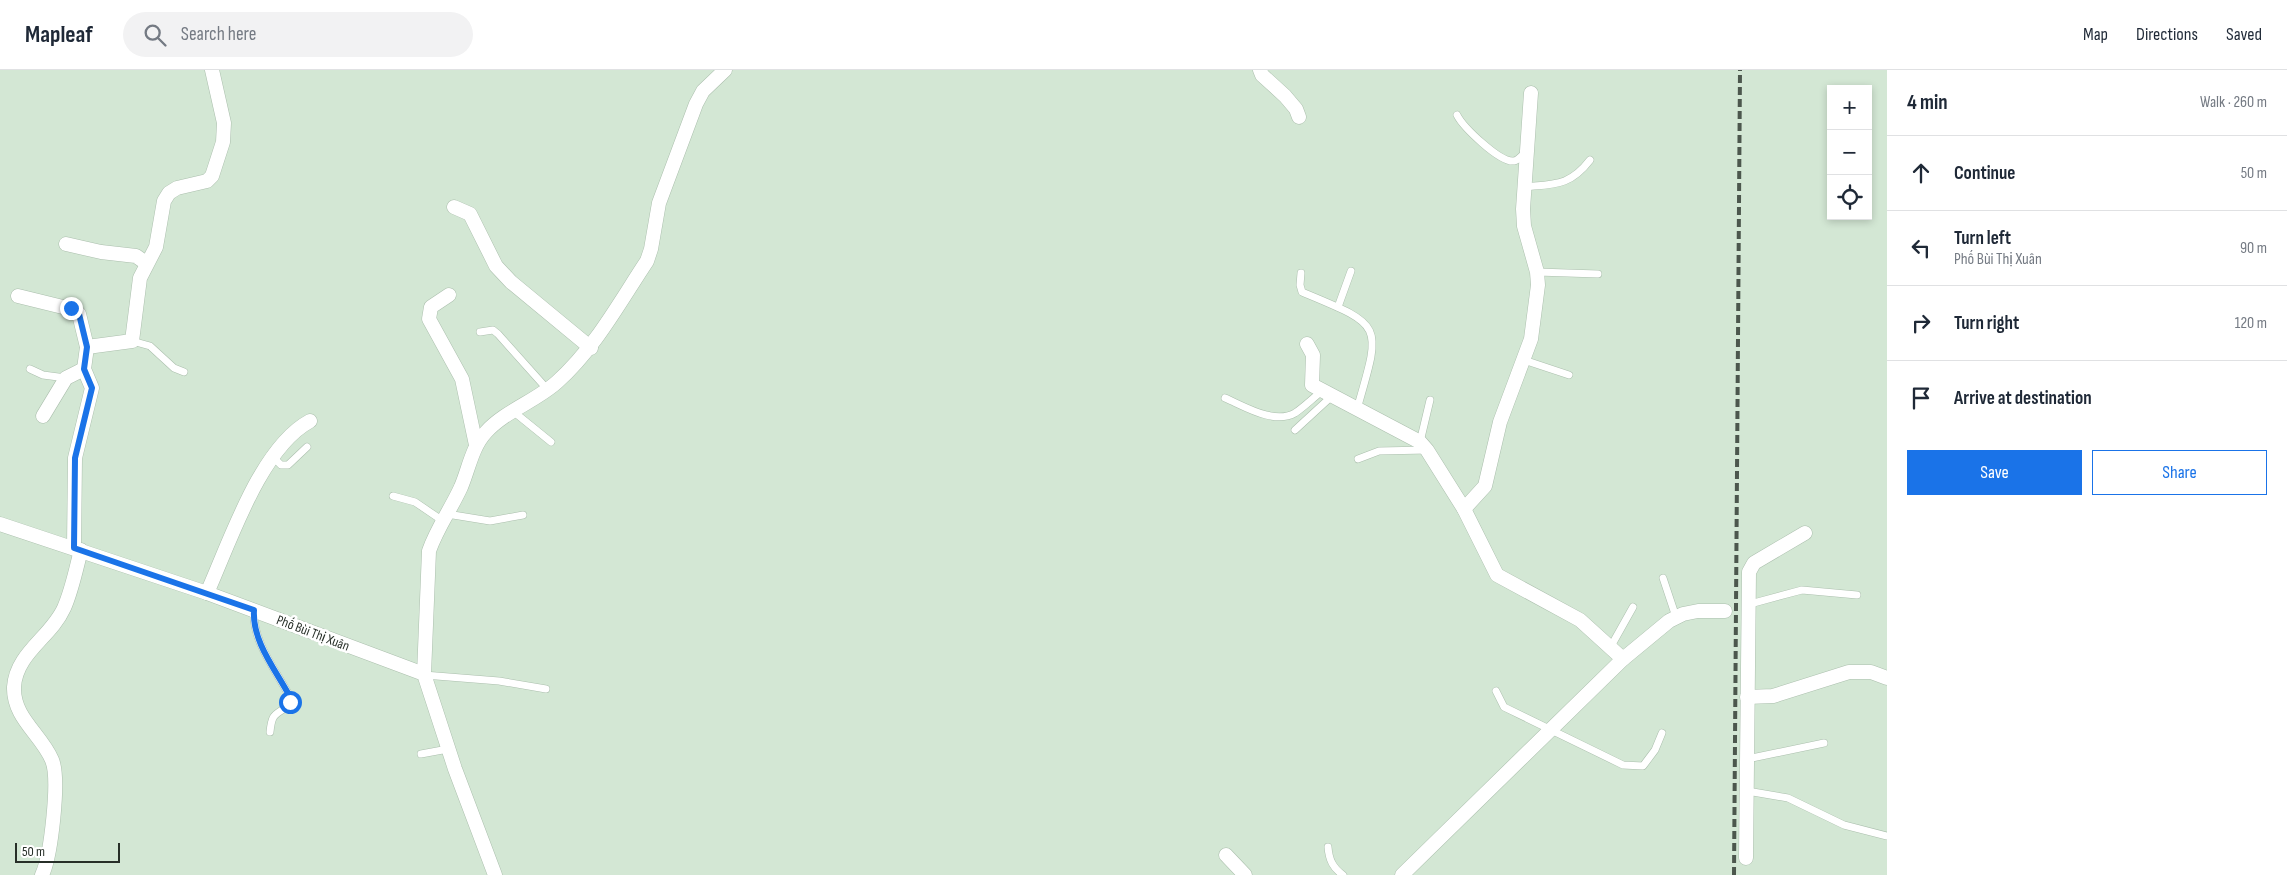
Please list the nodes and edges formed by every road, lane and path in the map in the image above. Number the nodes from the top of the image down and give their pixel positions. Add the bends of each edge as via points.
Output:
1 (212, 70) edge
2 (725, 70) edge
3 (1260, 70) edge
4 (1531, 93) dead end
5 (1457, 115) dead end
6 (1299, 117) dead end
7 (1526, 152) junction
8 (1590, 160) dead end
9 (1524, 187) junction
10 (454, 207) dead end
11 (66, 244) dead end
12 (146, 263) junction
13 (1351, 271) dead end
14 (1537, 272) junction
15 (1301, 273) dead end
16 (1598, 274) dead end
17 (449, 295) dead end
18 (18, 296) dead end
19 (1338, 307) junction
20 (480, 332) dead end
21 (132, 341) junction
22 (1307, 344) dead end
23 (87, 347) junction
24 (591, 348) junction
25 (1524, 360) junction
26 (30, 369) dead end
27 (84, 369) junction
28 (184, 372) dead end
29 (1569, 374) dead end
30 (66, 378) junction
31 (548, 390) junction
32 (1327, 394) junction
33 (1225, 398) dead end
34 (1430, 400) dead end
35 (1357, 409) junction
36 (514, 412) junction
37 (43, 416) dead end
38 (310, 421) dead end
39 (1296, 430) dead end
40 (551, 442) dead end
41 (476, 445) junction
42 (1424, 446) junction
43 (308, 447) dead end
44 (272, 457) junction
45 (1358, 459) dead end
46 (393, 496) dead end
47 (1464, 509) junction
48 (522, 515) dead end
49 (445, 517) junction
50 (0, 524) edge
51 (1805, 533) dead end
52 (78, 549) junction
53 (1663, 578) dead end
54 (207, 593) junction
55 (1857, 595) dead end
56 (1750, 604) junction
57 (1633, 607) dead end
58 (254, 610) junction
59 (1725, 611) dead end
60 (1676, 617) junction
61 (1610, 648) junction
62 (1623, 659) junction
63 (424, 674) junction
64 (1887, 678) edge
65 (546, 689) dead end
66 (1496, 691) dead end
67 (1747, 697) junction
68 (270, 732) dead end
69 (1550, 732) junction
70 (1662, 733) dead end
71 (1824, 743) dead end
72 (448, 749) junction
73 (421, 754) dead end
74 (1747, 759) junction
75 (1747, 791) junction
76 (1887, 836) edge
77 (1328, 847) dead end
78 (1226, 856) dead end
79 (1746, 858) dead end
80 (42, 875) edge
81 (495, 875) edge
82 (1245, 875) edge
83 (1343, 875) edge
84 (1402, 875) edge

1 - 12 street via 224,124 224,142 212,176 207,181 169,193 164,201 156,247
2 - 24 street via 708,85 696,104 659,203 647,261
3 - 6 street via 1296,109
4 - 7 street
5 - 7 lane via 1464,127 1507,160 1512,162
7 - 9 street
8 - 9 lane via 1564,183
9 - 14 street via 1524,226
10 - 24 street via 470,214 496,266 511,282
11 - 12 street via 136,256
12 - 21 street via 140,278
13 - 19 lane
14 - 16 lane
14 - 25 street via 1537,300
15 - 19 lane via 1302,292
17 - 41 street via 431,307 429,319 462,379
18 - 23 street via 76,310
19 - 35 lane via 1362,319 1372,334 1373,351
20 - 31 lane via 493,330 498,334
21 - 23 street
21 - 28 lane via 150,346 174,368
22 - 32 street via 1314,355 1311,382
23 - 27 street
24 - 31 street
25 - 29 lane
25 - 47 street via 1500,422 1485,486
26 - 30 lane
27 - 30 street
27 - 52 street via 92,395 75,458
30 - 37 street
31 - 36 street
32 - 33 lane via 1286,417 1264,414
32 - 35 street
32 - 39 lane
34 - 42 lane
35 - 42 street
36 - 40 lane
36 - 41 street via 486,432
38 - 44 street via 295,429
41 - 49 street
42 - 45 lane via 1379,451
42 - 47 street
43 - 44 lane via 288,465 281,465
44 - 54 street via 253,489
46 - 49 lane via 415,502
47 - 61 street via 1497,574 1580,620
48 - 49 lane via 490,520
49 - 63 street via 429,551
50 - 52 street, Phố Bùi Thị Xuân
51 - 56 street via 1754,563 1749,572
52 - 54 street, Phố Bùi Thị Xuân
52 - 80 street via 64,608 25,657 17,670 14,687 16,706 51,758 56,772 48,856
53 - 60 lane
54 - 58 street, Phố Bùi Thị Xuân
55 - 56 lane via 1802,590
56 - 67 street
57 - 61 lane
58 - 63 street, Phố Bùi Thị Xuân
58 - 68 lane via 254,627 260,642 289,695 289,705 274,714
59 - 60 street via 1698,611
60 - 62 street
61 - 62 street
62 - 69 street
63 - 65 lane
63 - 72 street
64 - 67 street via 1871,672 1849,672 1773,696
66 - 69 lane via 1504,707
67 - 74 street
69 - 70 lane via 1623,765 1643,766
69 - 84 street
71 - 74 lane
72 - 73 lane
72 - 81 street
74 - 75 street
75 - 76 lane via 1788,798 1844,825
75 - 79 street
77 - 83 lane via 1329,859
78 - 82 street

